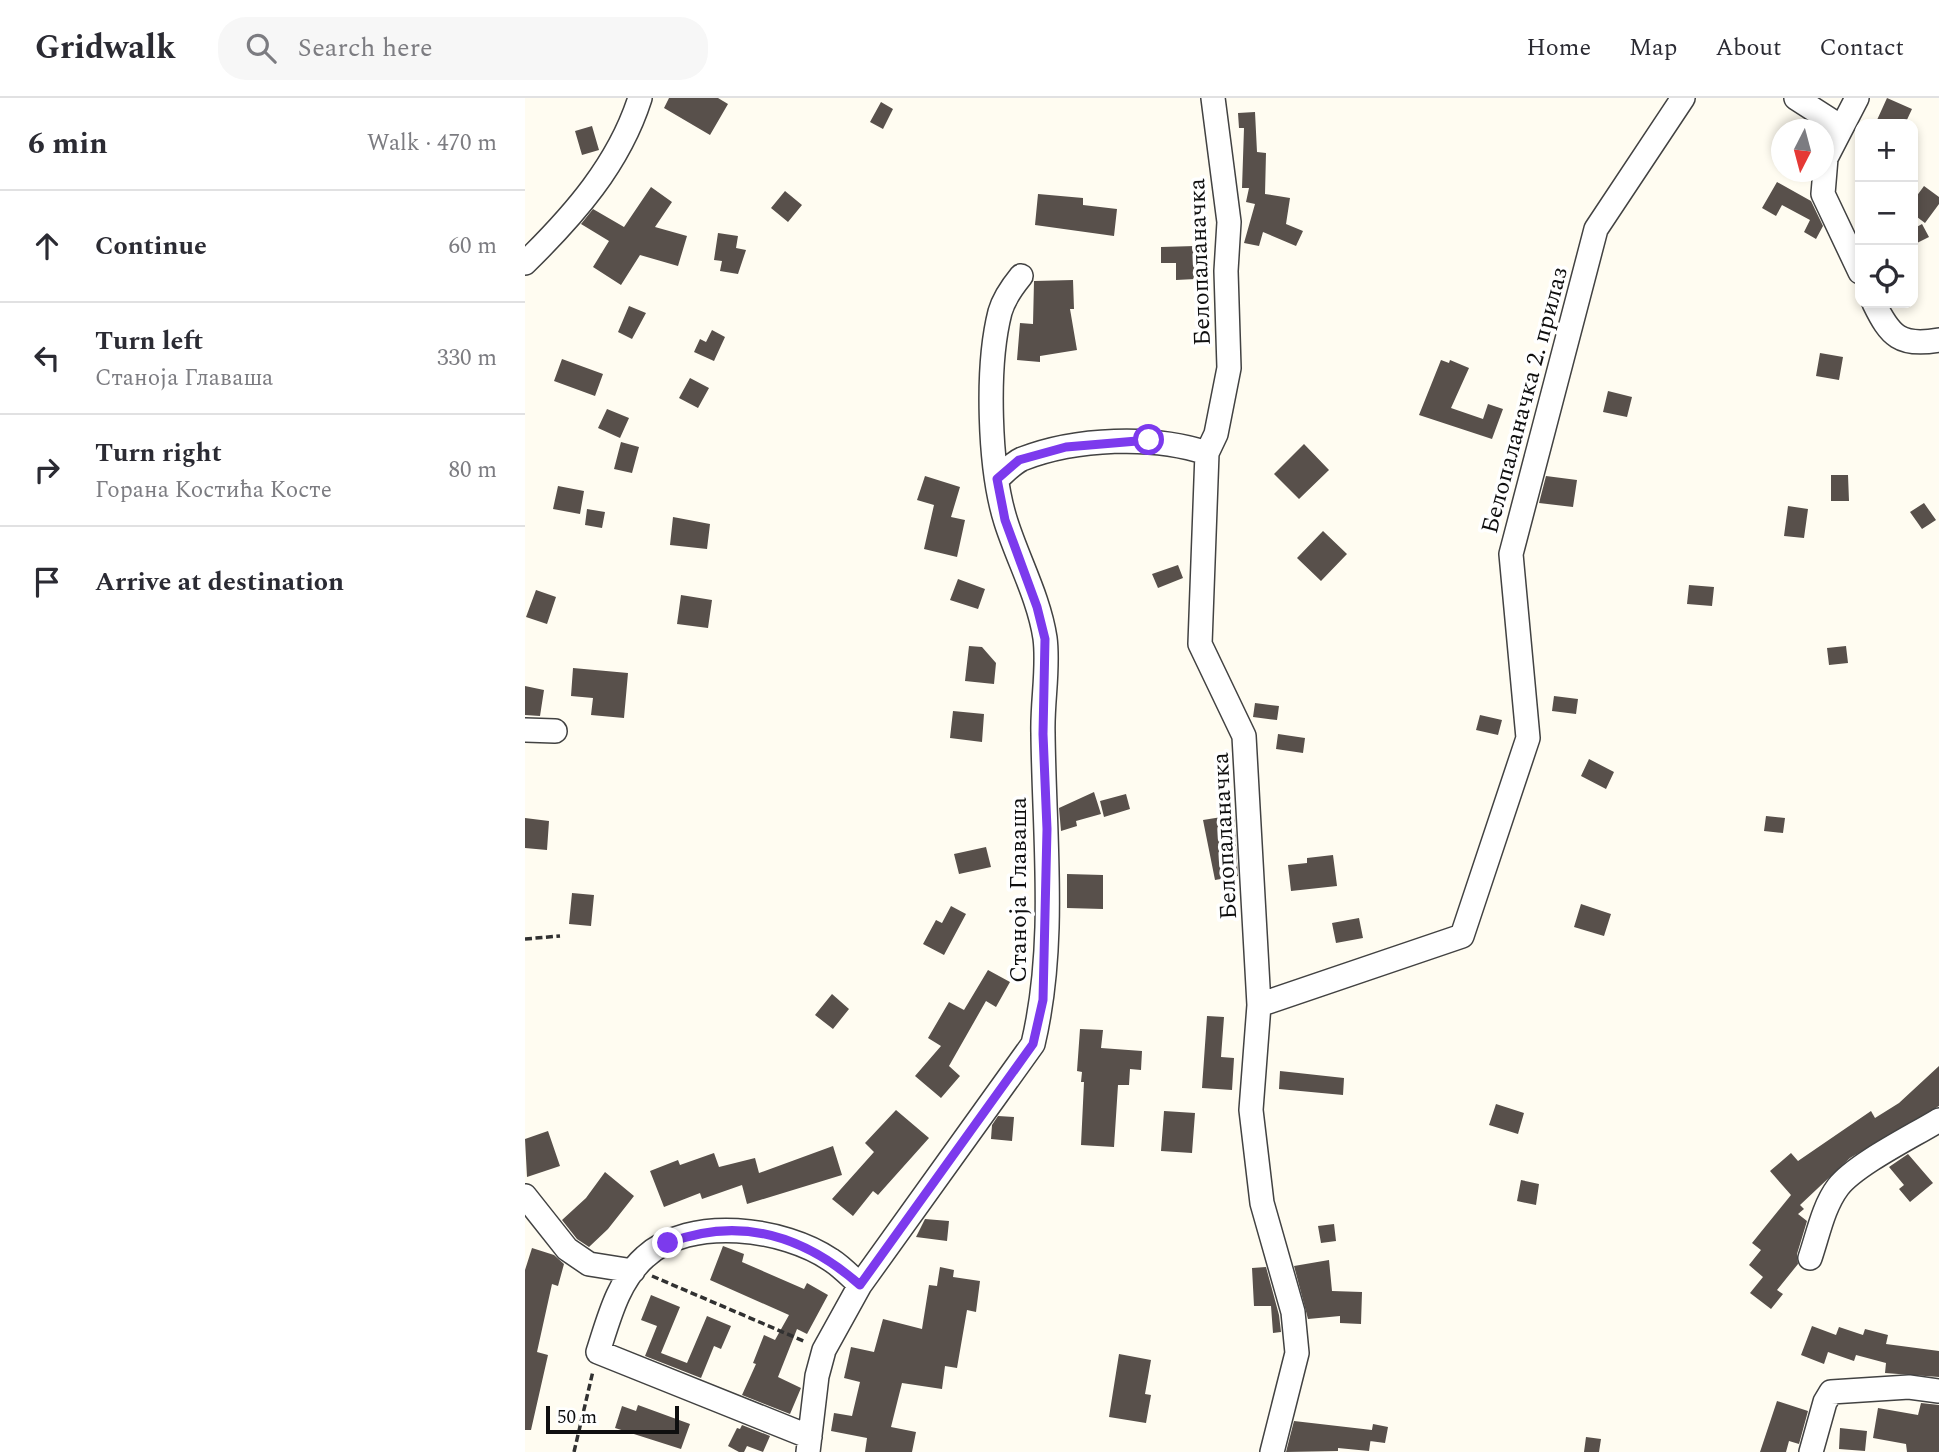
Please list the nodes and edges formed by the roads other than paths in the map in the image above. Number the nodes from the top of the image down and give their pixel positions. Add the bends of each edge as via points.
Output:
1 (640, 98) edge
2 (1213, 98) edge
3 (1683, 98) edge
4 (1797, 98) edge
5 (1857, 98) edge
6 (1841, 127) junction
7 (1855, 261) edge
8 (525, 264) edge
9 (1021, 276) dead end
10 (1877, 308) edge
11 (1939, 340) edge
12 (1207, 453) junction
13 (997, 479) junction
14 (525, 730) edge
15 (555, 731) dead end
16 (1259, 1005) junction
17 (1939, 1120) edge
18 (525, 1196) edge
19 (1810, 1258) dead end
20 (633, 1271) junction
21 (860, 1285) junction
22 (1939, 1391) edge
23 (809, 1445) edge
24 (1272, 1452) edge
25 (1811, 1452) edge

1 - 8 street via 614,159
2 - 12 street, Белопаланачка via 1229,222 1229,368 1216,434
3 - 16 street, Белопаланачка 2. прилаз via 1596,229 1511,554 1528,738 1462,936
4 - 6 street
5 - 6 street
6 - 7 street via 1826,158 1823,194
9 - 13 street, Станоја Главаша via 1001,310 996,335 992,410
10 - 11 street via 1893,335 1910,341
12 - 13 street via 1149,440 1066,447 1019,460
12 - 16 street, Белопаланачка via 1200,644 1244,736
13 - 21 street, Станоја Главаша via 1005,520 1045,639 1043,1000 1033,1044
14 - 15 street
16 - 24 street, Белопаланачка via 1251,1110 1262,1203 1293,1312 1297,1353
17 - 19 street via 1839,1185
18 - 20 street via 567,1249 589,1264
20 - 21 street via 645,1256 689,1235 745,1231 801,1245 831,1260
20 - 23 street via 621,1287 598,1352
21 - 23 street, Станоја Главаша via 824,1350
22 - 25 street via 1909,1387 1831,1392

